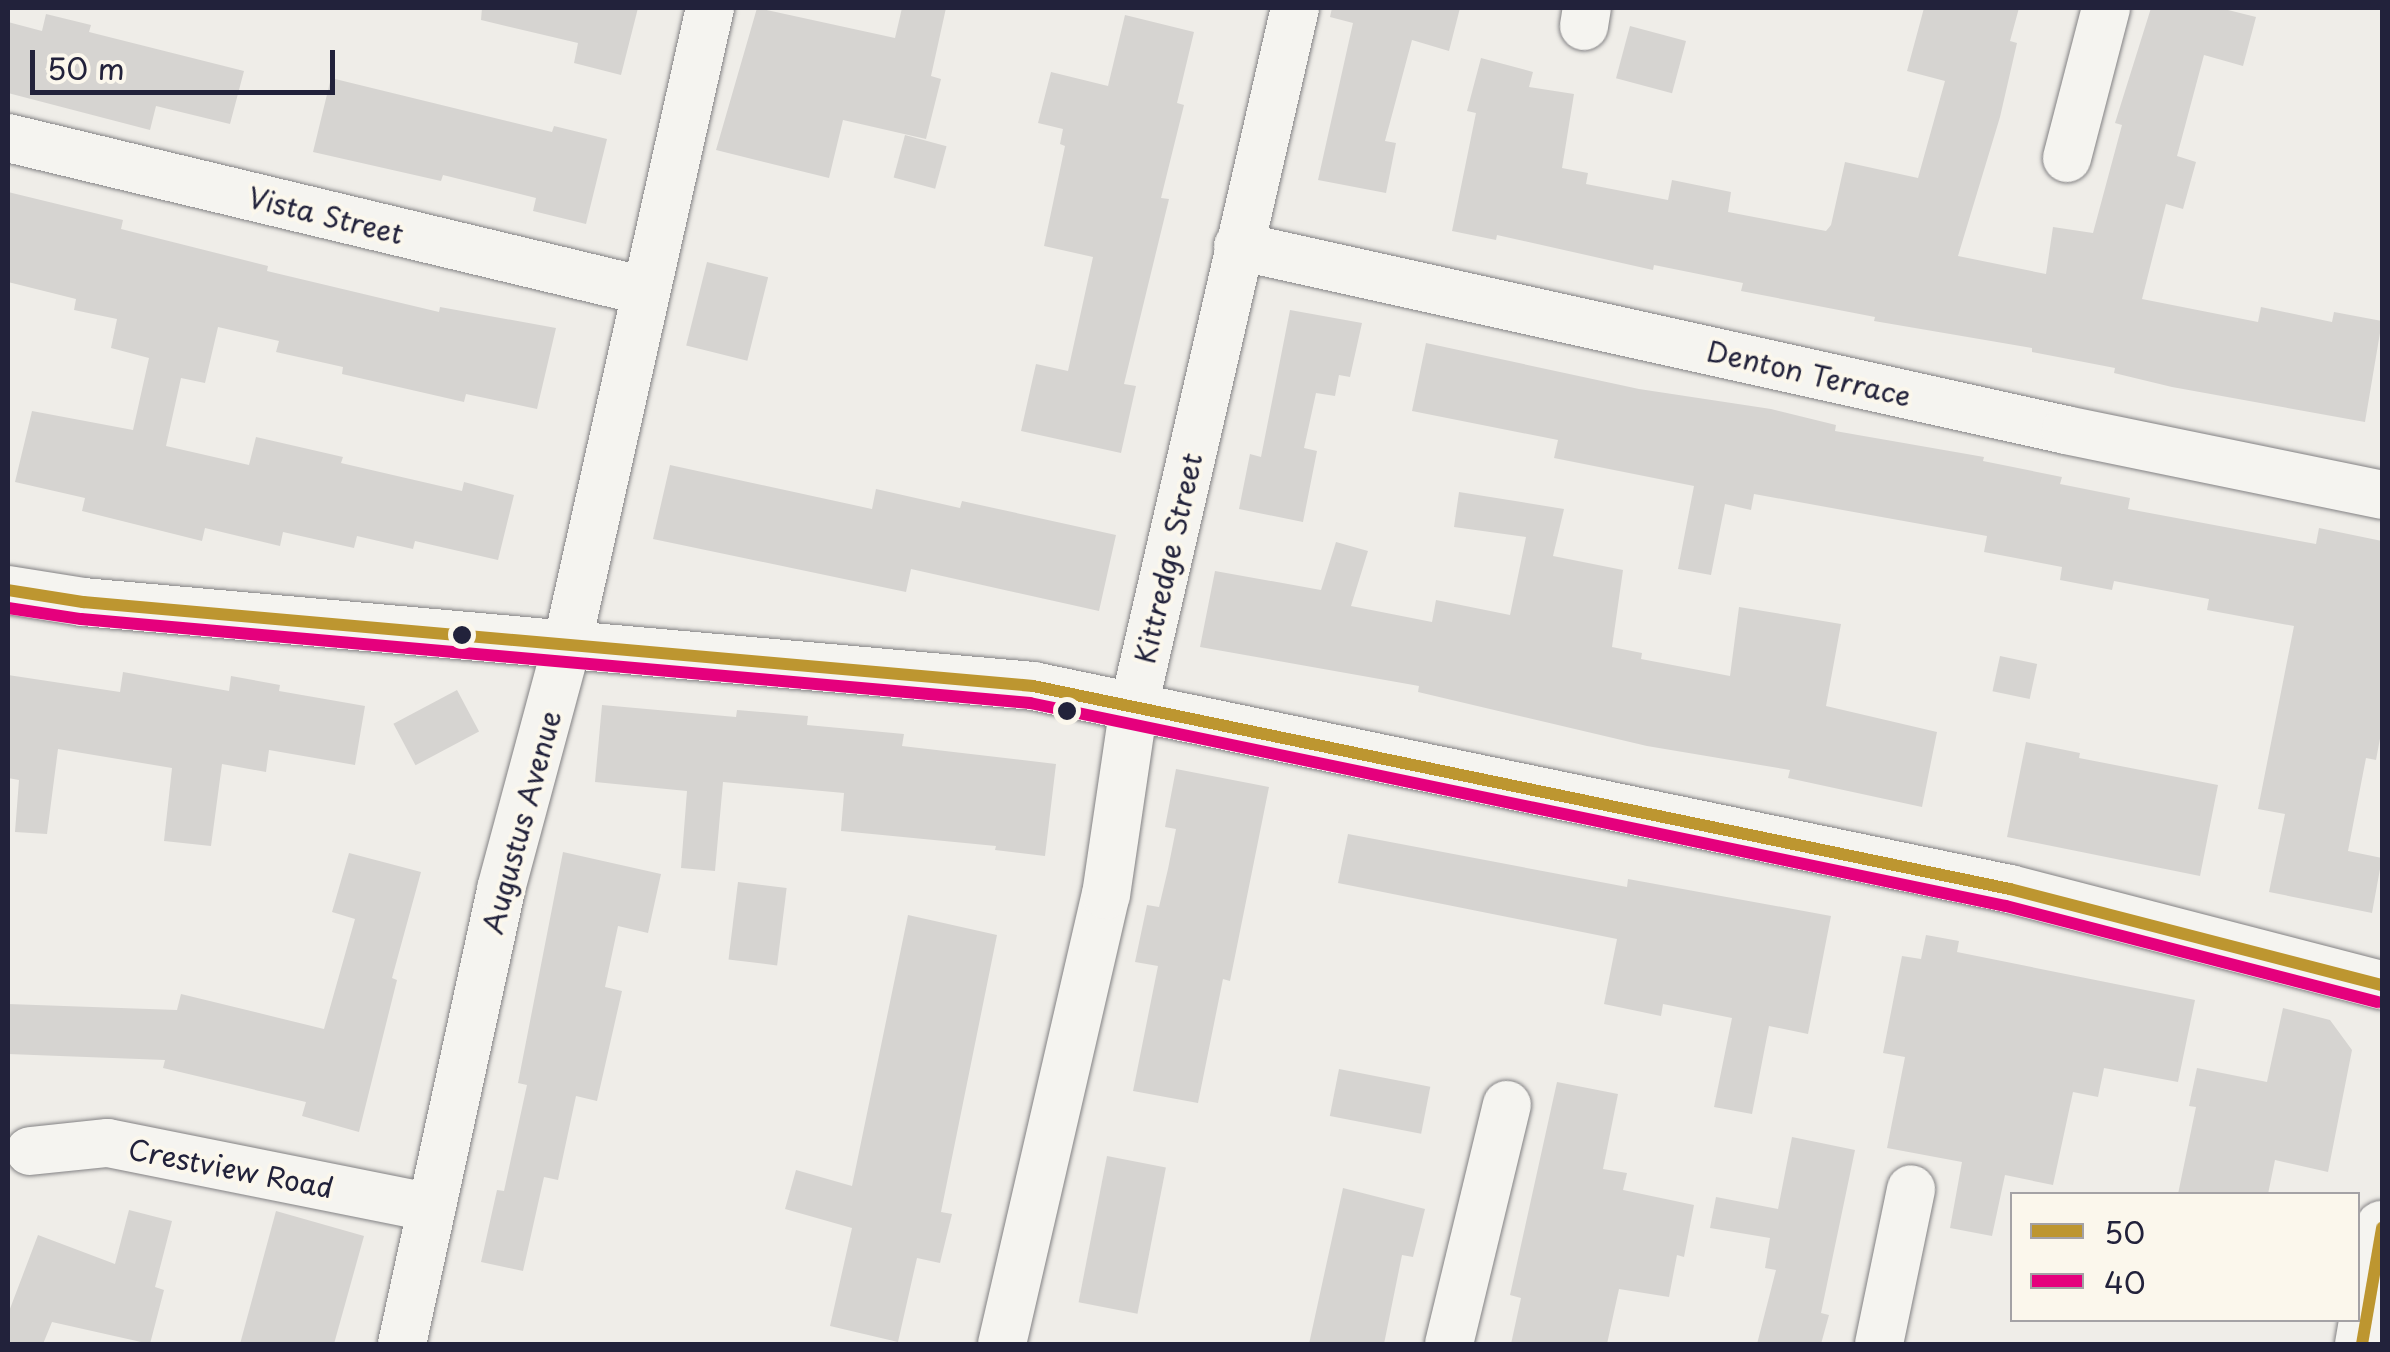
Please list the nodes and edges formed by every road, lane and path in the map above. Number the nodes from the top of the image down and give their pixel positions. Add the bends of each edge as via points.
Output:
1 (710, 8) edge
2 (1294, 8) edge
3 (2106, 8) edge
4 (8, 138) edge
5 (2067, 158) dead end
6 (1238, 246) junction
7 (645, 291) junction
8 (2382, 496) edge
9 (8, 590) edge
10 (568, 645) junction
11 (1134, 706) junction
12 (2382, 985) edge
13 (1507, 1105) dead end
14 (30, 1151) dead end
15 (1911, 1189) dead end
16 (432, 1208) junction
17 (2382, 1228) edge
18 (402, 1344) edge
19 (1002, 1344) edge
20 (1448, 1344) edge
21 (1879, 1344) edge
22 (2362, 1344) edge

1 - 7 street, Augustus Avenue
2 - 6 street, Kittredge Street
3 - 5 street
4 - 7 street, Vista Street
6 - 8 street, Denton Terrace
6 - 11 street, Kittredge Street
7 - 10 street, Augustus Avenue
9 - 10 street
10 - 11 street via 1033,686
10 - 16 street, Augustus Avenue via 501,889
11 - 12 street via 2010,889
11 - 19 street, Kittredge Street via 1106,894
13 - 20 street
14 - 16 street, Crestview Road via 108,1143
15 - 21 street
16 - 18 street, Augustus Avenue
17 - 22 main road

